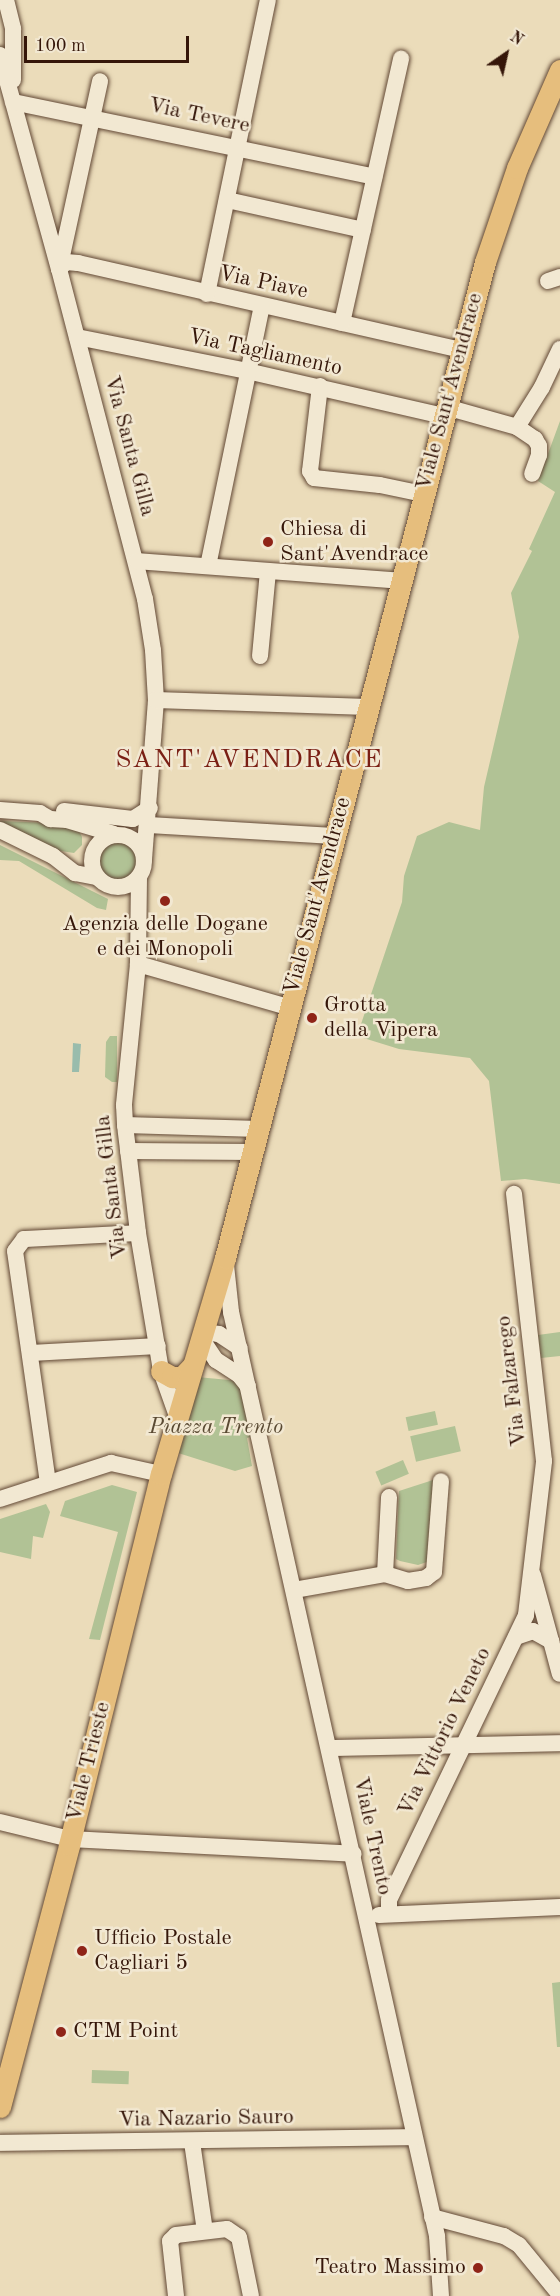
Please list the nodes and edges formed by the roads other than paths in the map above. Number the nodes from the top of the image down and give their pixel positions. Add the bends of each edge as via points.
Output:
1 (6, 0) edge
2 (13, 0) edge
3 (268, 0) edge
4 (11, 18) junction
5 (0, 55) edge
6 (401, 57) dead end
7 (560, 70) edge
8 (99, 81) dead end
9 (13, 102) junction
10 (92, 116) junction
11 (238, 147) junction
12 (374, 177) junction
13 (227, 200) junction
14 (363, 230) junction
15 (59, 269) junction
16 (207, 294) junction
17 (262, 306) junction
18 (342, 323) junction
19 (77, 337) junction
20 (560, 349) edge
21 (461, 350) junction
22 (247, 371) junction
23 (320, 386) junction
24 (445, 412) junction
25 (517, 427) junction
26 (532, 474) dead end
27 (423, 494) junction
28 (137, 561) junction
29 (208, 566) junction
30 (268, 571) junction
31 (402, 581) junction
32 (260, 656) dead end
33 (156, 700) junction
34 (368, 707) junction
35 (0, 810) edge
36 (40, 813) junction
37 (149, 817) junction
38 (0, 830) edge
39 (121, 835) junction
40 (334, 836) junction
41 (95, 846) junction
42 (52, 856) junction
43 (144, 860) junction
44 (96, 877) junction
45 (139, 877) junction
46 (138, 964) junction
47 (288, 1007) junction
48 (125, 1125) junction
49 (259, 1129) junction
50 (128, 1151) junction
51 (252, 1152) junction
52 (514, 1194) dead end
53 (138, 1233) junction
54 (225, 1258) junction
55 (158, 1346) junction
56 (201, 1346) junction
57 (240, 1348) junction
58 (31, 1353) junction
59 (161, 1371) junction
60 (249, 1387) junction
61 (177, 1416) junction
62 (161, 1474) junction
63 (441, 1481) dead end
64 (48, 1483) junction
65 (389, 1497) dead end
66 (0, 1499) edge
67 (530, 1562) junction
68 (385, 1574) junction
69 (294, 1590) junction
70 (516, 1637) junction
71 (551, 1641) junction
72 (560, 1674) edge
73 (560, 1743) edge
74 (464, 1745) junction
75 (330, 1748) junction
76 (0, 1822) edge
77 (70, 1839) junction
78 (354, 1854) junction
79 (560, 1907) edge
80 (389, 1914) junction
81 (366, 1916) junction
82 (0, 2107) edge
83 (413, 2137) junction
84 (192, 2142) junction
85 (0, 2144) edge
86 (432, 2217) junction
87 (205, 2231) junction
88 (560, 2295) edge
89 (176, 2296) edge
90 (251, 2296) edge
91 (441, 2296) edge

1 - 4 street, Via Santa Gilla
2 - 4 street
3 - 11 street
4 - 9 street, Via Santa Gilla
5 - 9 street, Via Santa Gilla
6 - 12 street
7 - 21 main road, Viale Sant'Avendrace via 517,168
8 - 10 street
9 - 10 street, Via Tevere
9 - 15 street, Via Santa Gilla
10 - 11 street, Via Tevere
10 - 15 street
11 - 12 street, Via Tevere
11 - 13 street
12 - 14 street
13 - 14 street
13 - 16 street
14 - 18 street
15 - 16 street, Via Piave via 66,262 78,262
15 - 19 street, Via Santa Gilla
16 - 17 street, Via Piave
17 - 18 street, Via Piave
17 - 22 street
18 - 21 street, Via Piave
19 - 22 street, Via Tagliamento
19 - 28 street, Via Santa Gilla
20 - 25 street
21 - 24 main road, Viale Sant'Avendrace
22 - 23 street, Via Tagliamento
22 - 29 street
23 - 24 street, Via Tagliamento
23 - 27 street via 310,471 314,478
24 - 25 street, Via Tagliamento
24 - 27 main road, Viale Sant'Avendrace
25 - 26 street via 539,446
27 - 31 main road, Viale Sant'Avendrace
28 - 29 street
28 - 33 street, Via Santa Gilla via 153,650
29 - 30 street
30 - 31 street
30 - 32 street
31 - 34 main road, Viale Sant'Avendrace
33 - 34 street
33 - 37 street, Via Santa Gilla
34 - 40 main road, Viale Sant'Avendrace
35 - 36 street
36 - 37 street via 51,810 133,819
36 - 39 street via 50,819
37 - 39 street
37 - 40 street
37 - 43 street, Via Santa Gilla
38 - 42 street
39 - 41 street
39 - 43 street via 141,848
40 - 47 main road, Viale Sant'Avendrace
41 - 42 street via 80,857
41 - 44 street via 91,862
42 - 44 street via 75,873
43 - 45 street, Via Santa Gilla
44 - 45 street via 118,887
45 - 46 street, Via Santa Gilla
46 - 47 street
46 - 48 street, Via Santa Gilla
47 - 49 main road, Viale Sant'Avendrace
48 - 49 street
48 - 50 street, Via Santa Gilla
49 - 51 main road, Viale Sant'Avendrace
50 - 51 street
50 - 53 street, Via Santa Gilla
51 - 54 main road, Viale Sant'Avendrace
52 - 67 street, Via Falzarego via 544,1461
53 - 55 street, Via Santa Gilla
53 - 58 street via 24,1239 18,1244 15,1251
54 - 56 main road, Viale Sant'Avendrace
54 - 57 street, Viale Trento
55 - 58 street
55 - 59 street, Via Santa Gilla
56 - 57 street via 219,1334
56 - 59 main road via 182,1377
56 - 60 street
56 - 61 main road, Viale Sant'Avendrace
57 - 60 street, Viale Trento
58 - 64 street
59 - 61 street, Via Santa Gilla
60 - 69 street, Viale Trento
61 - 62 main road, Viale Trieste
62 - 64 street via 111,1463
62 - 77 main road, Viale Trieste
63 - 68 street via 434,1572 418,1581
64 - 66 street
65 - 68 street
67 - 70 street, Via Falzarego via 526,1615
67 - 71 street, Via Falzarego
68 - 69 street
69 - 75 street, Viale Trento
70 - 71 street, Via Vittorio Veneto via 533,1631
70 - 74 street, Via Vittorio Veneto
71 - 72 street
73 - 74 street
74 - 75 street
74 - 80 street, Via Vittorio Veneto via 388,1900
75 - 78 street, Viale Trento
76 - 77 street
77 - 78 street
77 - 82 main road, Viale Trieste
78 - 81 street, Viale Trento
79 - 80 street
80 - 81 street
81 - 83 street, Viale Trento
83 - 84 street, Via Nazario Sauro
83 - 86 street, Viale Trento
84 - 85 street, Via Nazario Sauro
84 - 87 street
86 - 88 street via 504,2236 519,2245
86 - 91 street, Viale Trento
87 - 89 street via 176,2235 170,2241
87 - 90 street via 227,2229 237,2234

